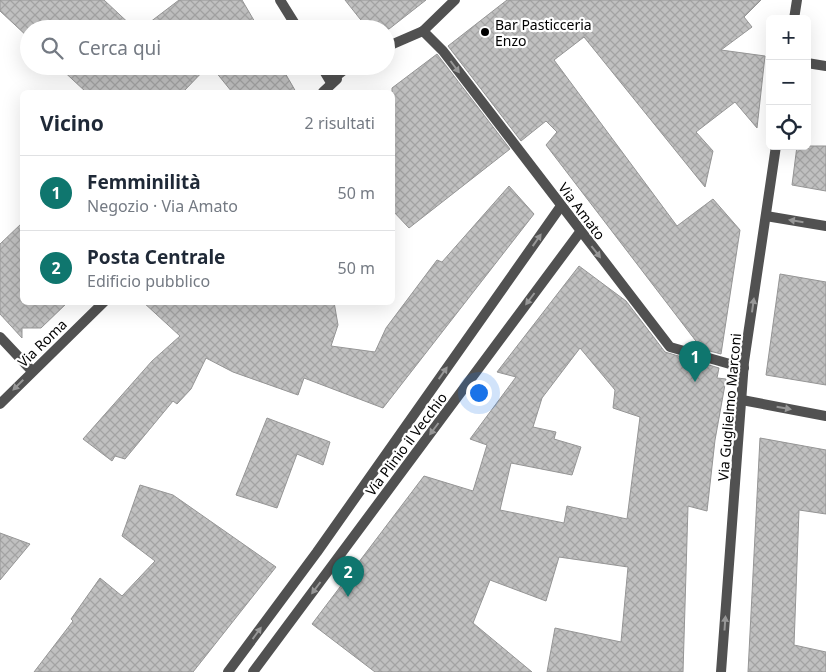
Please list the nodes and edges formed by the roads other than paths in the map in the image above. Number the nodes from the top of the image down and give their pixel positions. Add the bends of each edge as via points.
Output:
1 (280, 0) edge
2 (455, 0) edge
3 (797, 0) edge
4 (795, 15) edge
5 (292, 20) edge
6 (423, 30) junction
7 (395, 43) edge
8 (811, 64) edge
9 (826, 66) edge
10 (326, 75) edge
11 (338, 75) edge
12 (341, 75) edge
13 (325, 90) edge
14 (775, 150) edge
15 (561, 206) junction
16 (766, 216) junction
17 (826, 226) edge
18 (580, 232) junction
19 (101, 305) edge
20 (0, 337) edge
21 (744, 368) junction
22 (32, 371) junction
23 (742, 400) junction
24 (0, 404) edge
25 (826, 416) edge
26 (228, 672) edge
27 (253, 672) edge
28 (721, 672) edge

1 - 5 street
2 - 6 street
3 - 4 street
6 - 7 street
6 -> 15 street, Via Amato via 443,51
8 - 9 street
10 - 11 street via 330,81
12 - 13 street
14 - 16 street, Via Guglielmo Marconi
15 - 18 street, Via Amato
26 -> 15 street via 317,552
17 -> 16 street
21 -> 16 street, Via Guglielmo Marconi
18 -> 21 street, Via Amato via 670,347
18 -> 27 street, Via Plinio il Vecchio
19 - 22 street, Via Roma
20 - 22 street
21 - 23 street, Via Guglielmo Marconi
22 -> 24 street, Via Roma
23 -> 25 street
28 -> 23 street, Via Guglielmo Marconi

